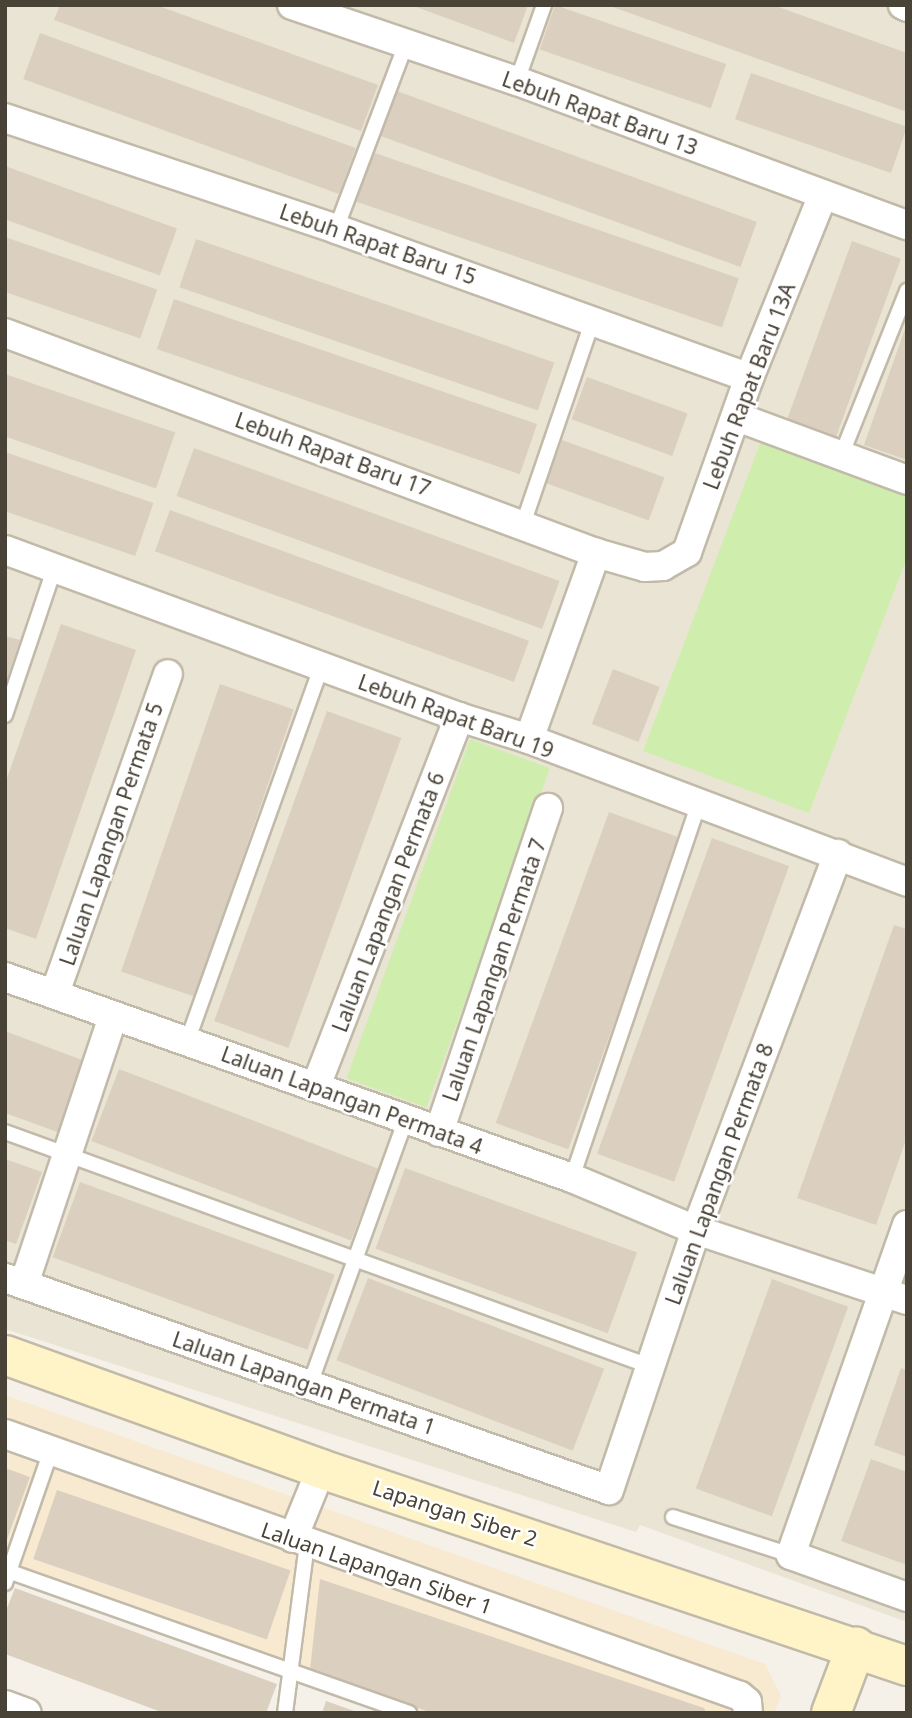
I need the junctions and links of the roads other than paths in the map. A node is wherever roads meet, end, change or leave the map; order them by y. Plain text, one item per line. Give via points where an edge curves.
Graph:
1 (292, 5) edge
2 (544, 5) edge
3 (405, 46) junction
4 (517, 81) junction
5 (5, 118) edge
6 (823, 195) junction
7 (907, 225) edge
8 (336, 229) junction
9 (907, 291) edge
10 (593, 319) junction
11 (5, 332) edge
12 (749, 378) junction
13 (737, 417) junction
14 (842, 456) junction
15 (907, 480) edge
16 (523, 524) junction
17 (5, 550) edge
18 (596, 553) junction
19 (663, 566) joint
20 (54, 569) junction
21 (321, 667) junction
22 (167, 674) dead end
23 (5, 715) edge
24 (459, 717) junction
25 (529, 738) junction
26 (698, 806) junction
27 (548, 808) dead end
28 (838, 853) junction
29 (907, 882) edge
30 (5, 977) edge
31 (55, 993) junction
32 (113, 1016) junction
33 (187, 1042) junction
34 (316, 1086) junction
35 (406, 1119) junction
36 (5, 1132) edge
37 (439, 1132) junction
38 (71, 1153) junction
39 (572, 1178) junction
40 (907, 1225) edge
41 (696, 1230) junction
42 (356, 1257) junction
43 (15, 1281) edge
44 (895, 1296) edge
45 (5, 1355) edge
46 (652, 1367) junction
47 (310, 1384) junction
48 (5, 1434) edge
49 (51, 1451) junction
50 (321, 1469) junction
51 (603, 1489) joint
52 (673, 1517) dead end
53 (300, 1541) junction
54 (791, 1555) junction
55 (7, 1574) edge
56 (907, 1597) edge
57 (856, 1647) junction
58 (907, 1666) edge
59 (291, 1669) junction
60 (5, 1705) edge
61 (748, 1707) edge
62 (27, 1713) edge
63 (285, 1713) edge
64 (409, 1713) edge
65 (831, 1713) edge

1 - 3 street, Lebuh Rapat Baru 13
2 - 4 lane
3 - 4 street, Lebuh Rapat Baru 13
3 - 8 lane
4 - 6 street, Lebuh Rapat Baru 13
5 - 8 street, Lebuh Rapat Baru 15
6 - 7 street, Lebuh Rapat Baru 13
6 - 12 street, Lebuh Rapat Baru 13A
8 - 10 street, Lebuh Rapat Baru 15
9 - 14 lane
10 - 12 street, Lebuh Rapat Baru 15
10 - 16 lane
11 - 16 street, Lebuh Rapat Baru 17
12 - 13 street, Lebuh Rapat Baru 13A
13 - 14 street
13 - 19 street, Lebuh Rapat Baru 13A via 687,552
14 - 15 street
16 - 18 street, Lebuh Rapat Baru 17
17 - 20 street, Lebuh Rapat Baru 19
18 - 19 street, Lebuh Rapat Baru 17 via 645,567
18 - 25 street
20 - 21 street, Lebuh Rapat Baru 19
20 - 23 lane
21 - 24 street, Lebuh Rapat Baru 19
21 - 33 lane
22 - 31 street, Laluan Lapangan Permata 5
24 - 25 street, Lebuh Rapat Baru 19
24 - 34 street, Laluan Lapangan Permata 6
25 - 26 street, Lebuh Rapat Baru 19
26 - 28 street, Lebuh Rapat Baru 19
26 - 39 lane
27 - 37 street, Laluan Lapangan Permata 7
28 - 29 street, Lebuh Rapat Baru 19
28 - 41 street, Laluan Lapangan Permata 8
30 - 31 street, Laluan Lapangan Permata 4
31 - 32 street, Laluan Lapangan Permata 4
32 - 33 street, Laluan Lapangan Permata 4
32 - 38 street
33 - 34 street, Laluan Lapangan Permata 4
34 - 35 street, Laluan Lapangan Permata 4
35 - 37 street, Laluan Lapangan Permata 4
35 - 42 lane
36 - 38 lane
37 - 39 street, Laluan Lapangan Permata 4
38 - 42 lane
38 - 43 street
39 - 41 street, Laluan Lapangan Permata 4
40 - 44 street
41 - 44 street, Laluan Lapangan Permata 4
41 - 46 street, Laluan Lapangan Permata 8
42 - 46 lane
42 - 47 lane
43 - 47 street, Laluan Lapangan Permata 1
44 - 54 street
45 - 50 street, Lapangan Siber 2
46 - 51 street, Laluan Lapangan Permata 8 via 613,1486
47 - 51 street, Laluan Lapangan Permata 1
48 - 49 street, Laluan Lapangan Siber 1
49 - 53 street, Laluan Lapangan Siber 1
49 - 55 lane
50 - 53 street
50 - 57 street, Lapangan Siber 2
52 - 54 lane
53 - 59 lane
53 - 61 street, Laluan Lapangan Siber 1
54 - 56 street
55 - 59 lane
57 - 58 street, Lapangan Siber 2
57 - 65 street
59 - 63 lane
59 - 64 lane
60 - 62 street

